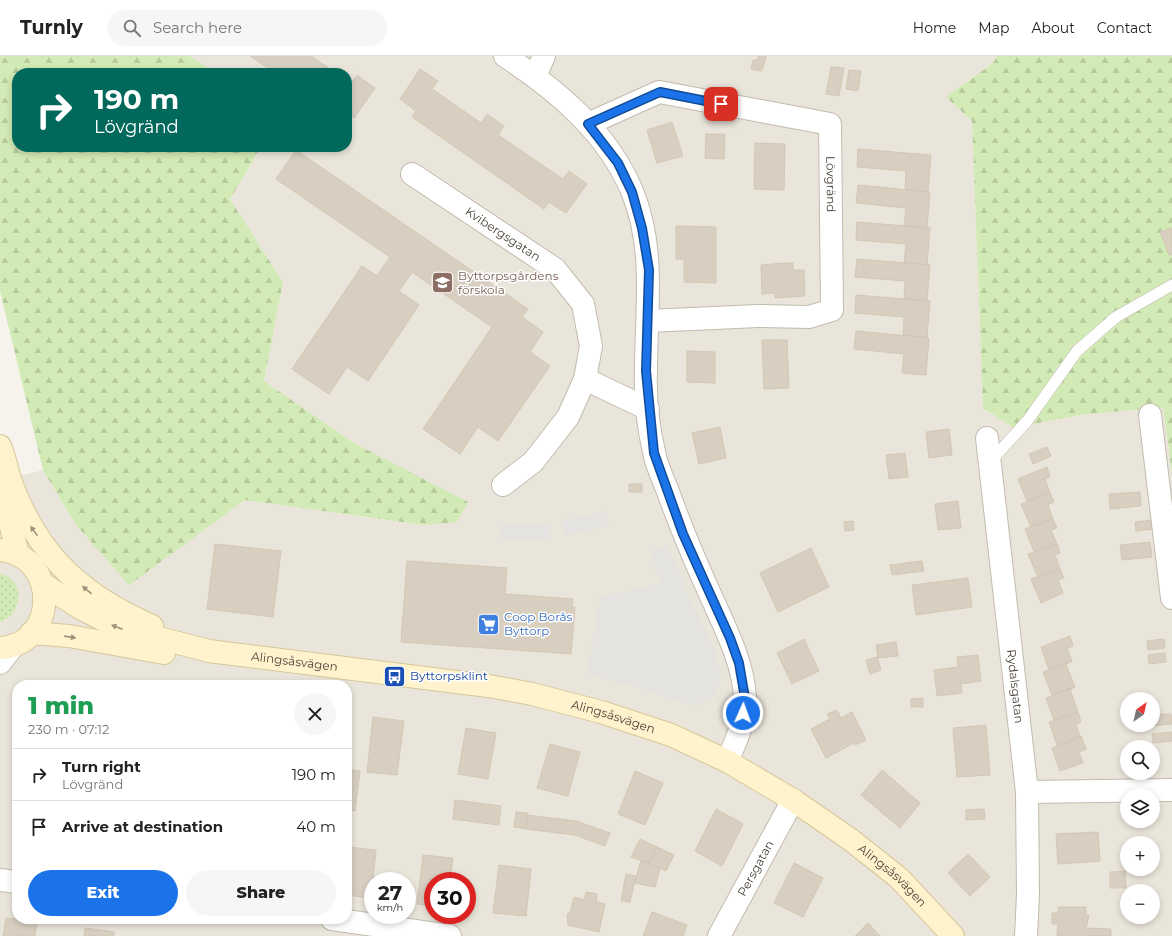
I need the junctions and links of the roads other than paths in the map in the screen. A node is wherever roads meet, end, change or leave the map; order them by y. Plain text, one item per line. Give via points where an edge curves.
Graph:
1 (505, 56) edge
2 (544, 56) edge
3 (535, 76) junction
4 (588, 124) junction
5 (412, 174) dead end
6 (1172, 285) edge
7 (648, 321) junction
8 (585, 379) junction
9 (648, 409) junction
10 (1150, 415) dead end
11 (986, 438) dead end
12 (0, 446) edge
13 (990, 462) junction
14 (0, 482) edge
15 (503, 485) dead end
16 (9, 552) edge
17 (43, 584) junction
18 (1172, 598) edge
19 (15, 642) edge
20 (209, 651) junction
21 (0, 663) edge
22 (727, 761) junction
23 (1172, 790) edge
24 (1027, 792) junction
25 (793, 800) junction
26 (0, 880) edge
27 (12, 881) edge
28 (352, 922) edge
29 (450, 936) edge
30 (719, 936) edge
31 (953, 936) edge
32 (1026, 936) edge

1 - 3 street
2 - 3 street
3 - 4 street
4 - 7 street via 618,163 632,192 642,228 649,270
4 - 7 street, Lövgränd via 660,92 830,124 832,310 809,317 758,316
5 - 8 street, Kvibergsgatan via 555,269 583,304 590,346
6 - 13 lane via 1116,317 1077,351 1028,420
7 - 9 street
8 - 9 street
8 - 15 street, Kvibergsgatan via 568,417 533,462
9 - 22 street via 654,453 680,527 739,663 745,698 736,740
10 - 18 street
11 - 13 street, Rydalsgatan
20 -> 12 main road, Alingsåsvägen via 192,641 114,608 90,593 57,563 29,524 13,489
13 - 24 street, Rydalsgatan
14 - 16 main road
16 - 17 main road via 29,562 38,572
17 - 19 main road via 44,611 39,623
20 -> 17 main road, Alingsåsvägen via 117,627 80,608
19 -> 20 main road, Alingsåsvägen via 69,636 178,655
19 - 21 street
20 - 22 main road, Alingsåsvägen via 489,686 532,694 671,734
22 - 25 main road, Alingsåsvägen
23 - 24 street
24 - 32 street, Rydalsgatan
25 - 30 street, Persgatan
25 - 31 main road, Alingsåsvägen via 899,878
26 - 27 street
28 - 29 street

